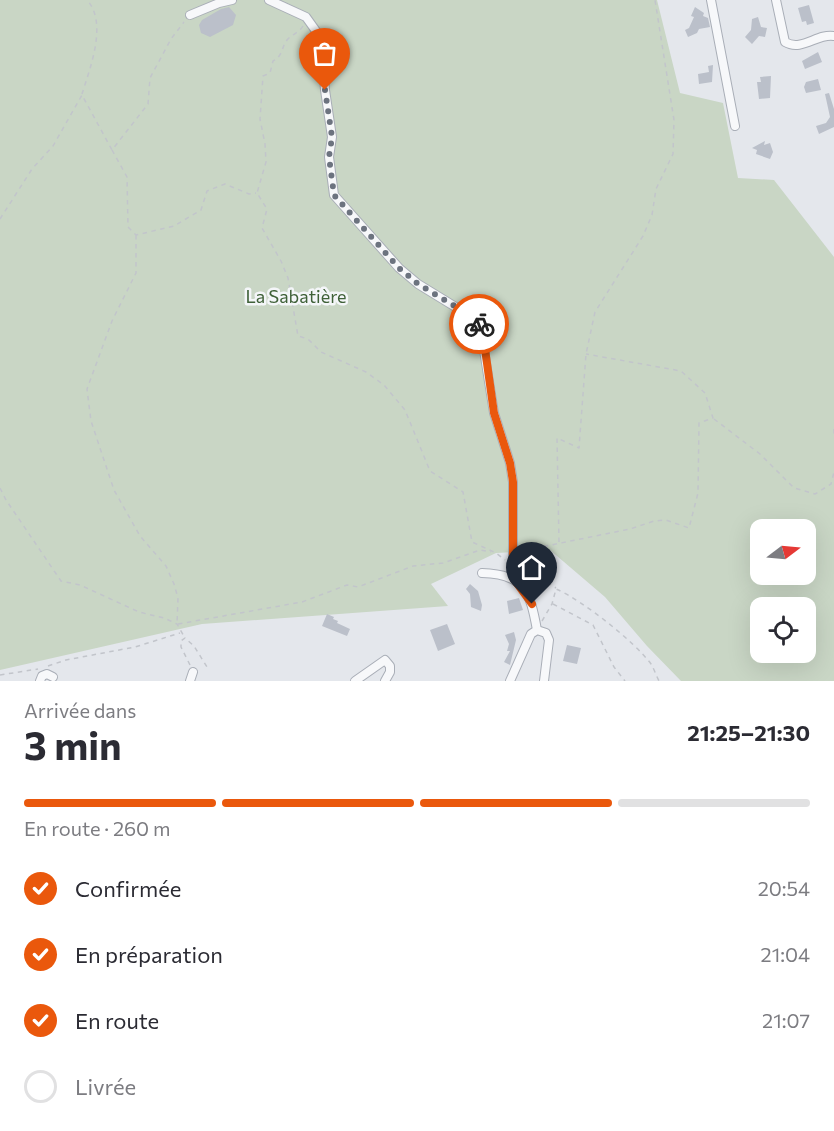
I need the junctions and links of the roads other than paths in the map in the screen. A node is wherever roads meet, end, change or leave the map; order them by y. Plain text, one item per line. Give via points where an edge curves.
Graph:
1 (232, 0) edge
2 (269, 0) edge
3 (711, 0) edge
4 (776, 0) edge
5 (190, 15) road end
6 (834, 36) edge
7 (735, 126) dead end
8 (513, 571) junction
9 (482, 573) dead end
10 (539, 630) junction
11 (193, 672) road end
12 (53, 677) dead end
13 (40, 681) edge
14 (190, 681) edge
15 (355, 681) edge
16 (385, 681) edge
17 (510, 681) edge
18 (544, 681) edge

1 - 5 street
2 - 8 street via 306,17 316,31 332,137 329,157 334,195 399,268 480,325 494,413 513,482
3 - 7 street
4 - 6 street via 785,42 796,46 825,35
8 - 9 street
8 - 10 street via 532,604
10 - 17 street via 531,634
10 - 18 street via 549,640
11 - 14 street
12 - 13 street via 48,674
15 - 16 street via 385,660 390,672

